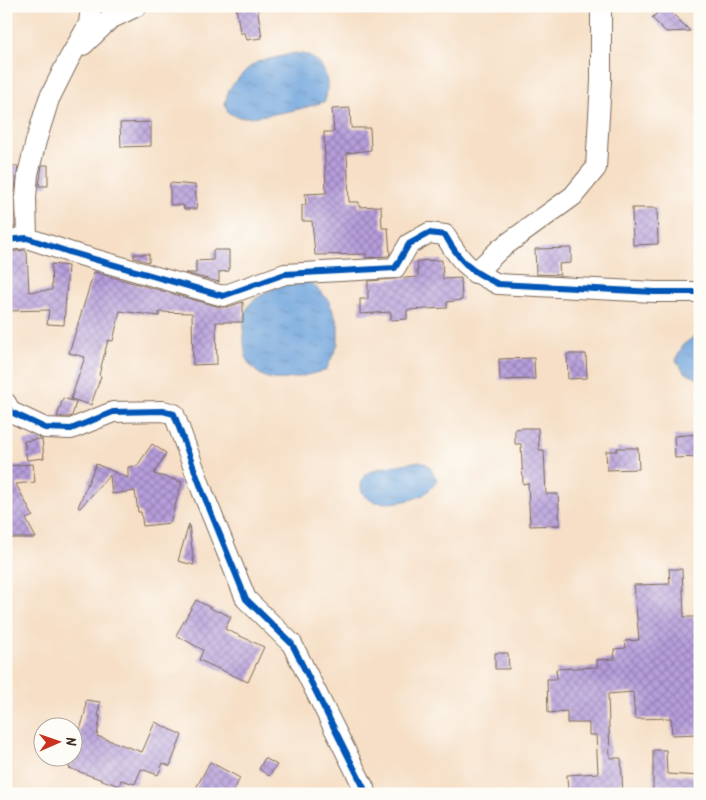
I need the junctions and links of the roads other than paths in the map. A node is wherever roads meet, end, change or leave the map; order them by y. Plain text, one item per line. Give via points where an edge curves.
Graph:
1 (91, 6) edge
2 (137, 6) edge
3 (601, 6) edge
4 (68, 61) junction
5 (27, 238) junction
6 (6, 240) edge
7 (475, 273) junction
8 (700, 292) edge
9 (6, 403) edge
10 (368, 794) edge

1 - 4 street via 89,24
2 - 4 street via 110,19
3 - 7 street via 596,168 573,196 500,249
4 - 5 street via 50,99 34,150 28,182
5 - 6 street
5 - 7 street via 223,296 285,274 394,268 409,244 428,233 445,234 458,257
7 - 8 street via 498,284
9 - 10 street via 11,412 45,428 71,429 113,412 164,411 174,414 246,599 292,644

